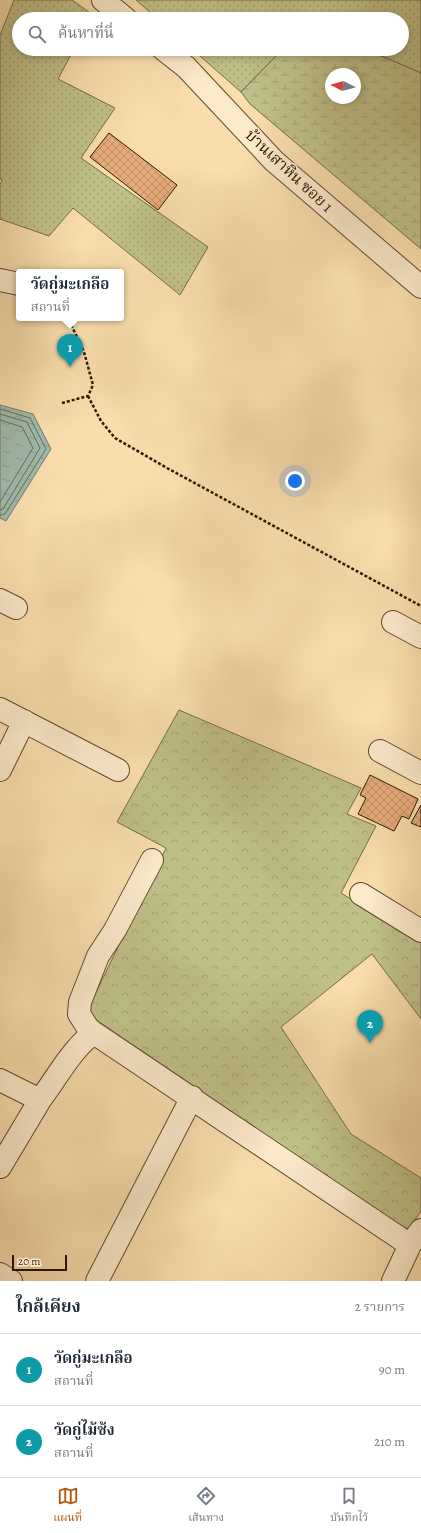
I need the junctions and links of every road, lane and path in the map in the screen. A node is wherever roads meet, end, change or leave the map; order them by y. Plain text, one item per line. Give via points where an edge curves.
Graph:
1 (103, 0) edge
2 (118, 12) edge
3 (172, 56) edge
4 (0, 280) edge
5 (16, 283) edge
6 (421, 287) edge
7 (69, 321) edge
8 (88, 396) junction
9 (62, 403) dead end
10 (421, 606) edge
11 (393, 622) dead end
12 (421, 637) edge
13 (0, 709) edge
14 (24, 721) junction
15 (380, 751) dead end
16 (0, 770) edge
17 (118, 770) dead end
18 (421, 773) edge
19 (152, 860) dead end
20 (361, 894) dead end
21 (421, 931) edge
22 (94, 1033) junction
23 (0, 1080) edge
24 (192, 1097) junction
25 (40, 1100) junction
26 (0, 1167) edge
27 (416, 1238) edge
28 (0, 1274) edge
29 (11, 1281) edge
30 (97, 1281) edge
31 (393, 1281) edge

1 - 2 street
3 - 6 street, บ้านเสาหิน ซอย 1 via 186,67 274,161
4 - 5 street
7 - 8 path via 84,352 93,385
8 - 9 path
8 - 10 path via 101,421 115,438
11 - 12 street
13 - 14 street
14 - 16 street
14 - 17 street
15 - 18 street
19 - 22 street via 115,930 98,956 80,1002 79,1014
20 - 21 street
22 - 24 street
22 - 25 street via 85,1039
23 - 25 street
24 - 27 street
24 - 30 street
25 - 26 street
27 - 31 street
28 - 29 street

